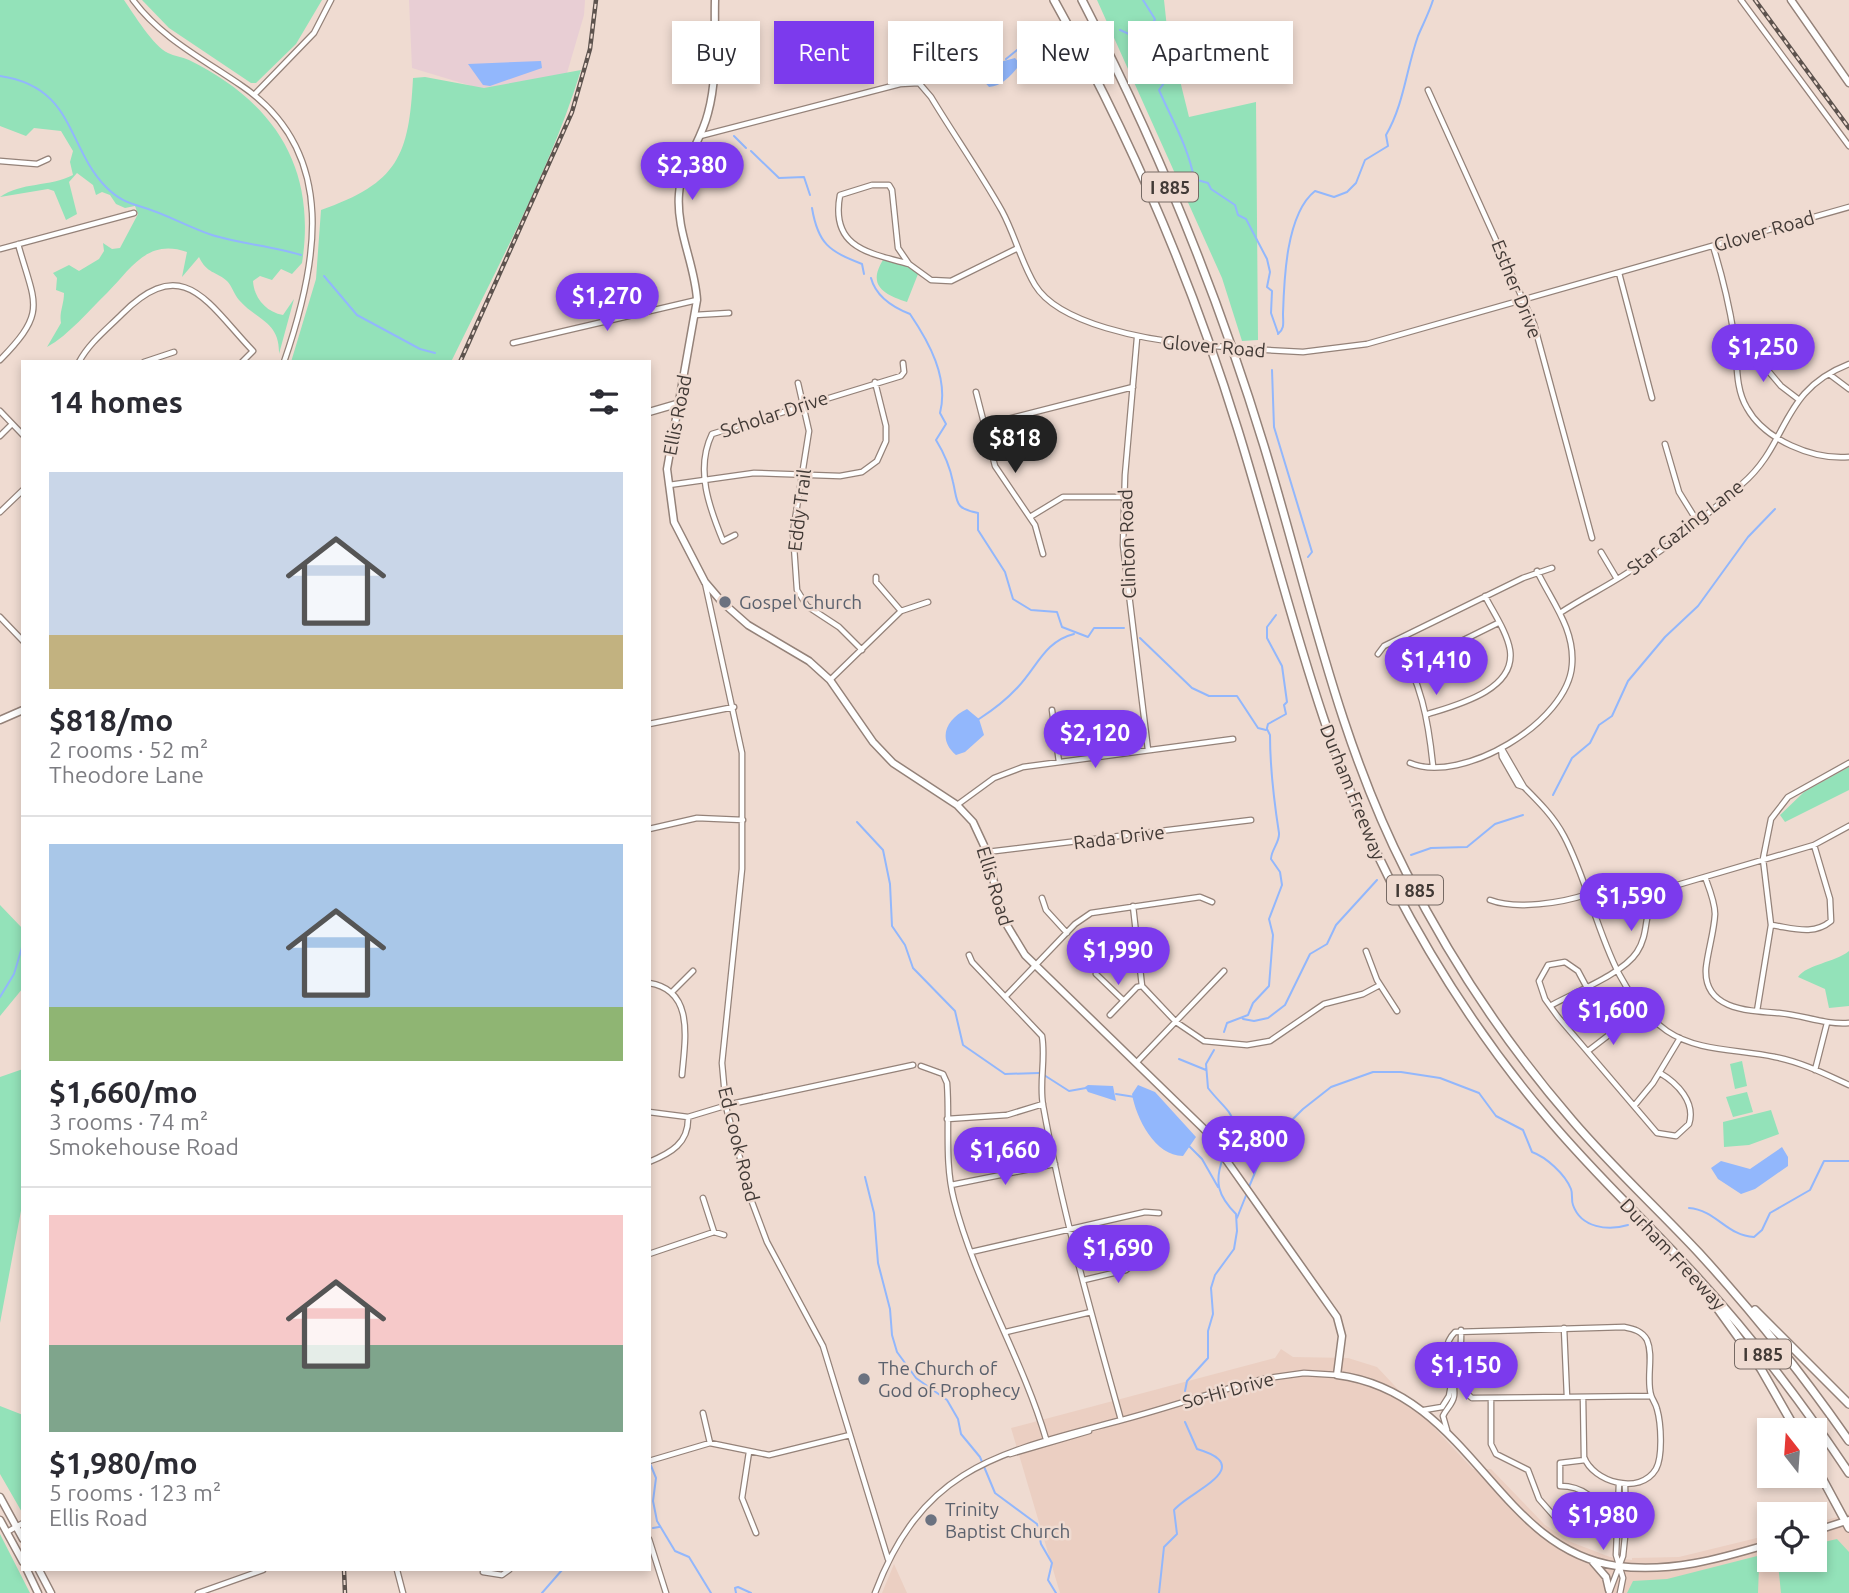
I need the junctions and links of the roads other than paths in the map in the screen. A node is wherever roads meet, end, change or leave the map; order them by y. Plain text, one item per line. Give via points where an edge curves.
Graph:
1 (133, 0) edge
2 (331, 0) edge
3 (715, 0) edge
4 (1056, 0) edge
5 (1082, 0) edge
6 (1741, 0) edge
7 (1791, 0) edge
8 (1849, 83) edge
9 (1428, 90) dead end
10 (254, 94) junction
11 (700, 136) junction
12 (1849, 146) edge
13 (48, 159) dead end
14 (0, 161) edge
15 (1849, 207) edge
16 (134, 213) dead end
17 (18, 244) junction
18 (1713, 246) junction
19 (898, 248) junction
20 (1018, 248) junction
21 (0, 249) edge
22 (892, 259) junction
23 (909, 264) junction
24 (1619, 273) junction
25 (1524, 299) junction
26 (697, 300) junction
27 (729, 313) dead end
28 (695, 315) junction
29 (1137, 338) junction
30 (513, 343) dead end
31 (1737, 351) junction
32 (174, 352) dead end
33 (0, 360) edge
34 (80, 360) edge
35 (150, 360) edge
36 (244, 360) edge
37 (285, 360) edge
38 (903, 363) dead end
39 (1849, 364) edge
40 (1829, 373) junction
41 (875, 382) junction
42 (799, 383) dead end
43 (1133, 387) junction
44 (1849, 389) edge
45 (976, 392) dead end
46 (1652, 398) dead end
47 (1798, 399) junction
48 (680, 403) junction
49 (805, 403) junction
50 (0, 411) edge
51 (651, 411) edge
52 (12, 424) junction
53 (984, 425) junction
54 (21, 433) edge
55 (0, 436) edge
56 (1777, 436) junction
57 (1665, 444) dead end
58 (1849, 457) edge
59 (803, 475) junction
60 (705, 482) junction
61 (668, 485) junction
62 (21, 492) edge
63 (1124, 497) junction
64 (0, 512) edge
65 (1030, 517) junction
66 (1697, 521) junction
67 (735, 535) dead end
68 (1592, 538) dead end
69 (1601, 552) dead end
70 (1043, 554) dead end
71 (1552, 568) dead end
72 (1537, 571) junction
73 (876, 577) dead end
74 (1617, 579) junction
75 (705, 582) junction
76 (1485, 596) junction
77 (928, 603) dead end
78 (901, 611) junction
79 (1560, 612) junction
80 (0, 617) edge
81 (1498, 623) junction
82 (21, 638) edge
83 (1397, 640) junction
84 (862, 650) junction
85 (1378, 654) dead end
86 (1411, 666) junction
87 (830, 680) junction
88 (734, 707) junction
89 (1052, 710) dead end
90 (21, 711) edge
91 (1428, 714) junction
92 (0, 720) edge
93 (651, 724) edge
94 (1233, 739) dead end
95 (1501, 748) junction
96 (1147, 750) junction
97 (1059, 762) junction
98 (1410, 763) dead end
99 (1849, 763) edge
100 (1433, 766) junction
101 (957, 804) junction
102 (743, 820) junction
103 (1251, 820) dead end
104 (1849, 826) edge
105 (651, 829) edge
106 (1814, 845) junction
107 (986, 852) junction
108 (1763, 859) junction
109 (1705, 877) junction
110 (1587, 894) junction
111 (1042, 898) dead end
112 (1490, 900) dead end
113 (1212, 902) dead end
114 (1133, 906) junction
115 (1771, 925) junction
116 (1067, 933) junction
117 (1366, 951) dead end
118 (970, 955) dead end
119 (1034, 964) junction
120 (1616, 970) junction
121 (693, 971) dead end
122 (1224, 971) dead end
123 (1096, 974) dead end
124 (651, 984) edge
125 (1380, 985) junction
126 (1142, 986) junction
127 (1586, 986) junction
128 (672, 992) junction
129 (1006, 996) junction
130 (1123, 1000) junction
131 (1550, 1006) junction
132 (1397, 1011) dead end
133 (1757, 1011) junction
134 (1110, 1015) dead end
135 (1175, 1022) junction
136 (1827, 1023) junction
137 (1849, 1023) edge
138 (1633, 1027) dead end
139 (1680, 1038) junction
140 (1588, 1051) junction
141 (1136, 1063) junction
142 (913, 1065) dead end
143 (921, 1066) dead end
144 (1815, 1070) junction
145 (1660, 1073) junction
146 (682, 1075) dead end
147 (1849, 1085) edge
148 (1043, 1104) junction
149 (1634, 1106) junction
150 (726, 1107) junction
151 (651, 1112) edge
152 (688, 1116) junction
153 (947, 1119) junction
154 (651, 1161) edge
155 (1055, 1164) junction
156 (951, 1185) junction
157 (703, 1198) dead end
158 (1159, 1213) dead end
159 (1071, 1229) junction
160 (714, 1232) junction
161 (724, 1235) dead end
162 (1666, 1244) junction
163 (971, 1252) junction
164 (651, 1253) edge
165 (1136, 1262) dead end
166 (1713, 1269) junction
167 (1084, 1280) junction
168 (1091, 1312) junction
169 (1564, 1328) junction
170 (1461, 1330) junction
171 (1006, 1332) junction
172 (1337, 1375) junction
173 (1451, 1381) junction
174 (1651, 1396) junction
175 (1567, 1397) junction
176 (1583, 1397) junction
177 (1491, 1398) junction
178 (1849, 1404) edge
179 (1424, 1410) junction
180 (703, 1413) dead end
181 (1789, 1418) edge
182 (1121, 1420) junction
183 (1447, 1430) junction
184 (850, 1434) junction
185 (1046, 1439) junction
186 (1849, 1441) edge
187 (710, 1443) junction
188 (749, 1452) junction
189 (651, 1460) edge
190 (989, 1460) junction
191 (1585, 1460) junction
192 (1849, 1473) edge
193 (1622, 1484) junction
194 (1827, 1486) edge
195 (0, 1497) edge
196 (1619, 1512) junction
197 (1601, 1513) junction
198 (0, 1520) edge
199 (1848, 1523) edge
200 (20, 1525) edge
201 (1827, 1528) edge
202 (7, 1532) junction
203 (756, 1533) dead end
204 (651, 1545) edge
205 (1757, 1547) edge
206 (21, 1558) edge
207 (888, 1559) junction
208 (1592, 1560) junction
209 (1619, 1566) junction
210 (27, 1571) edge
211 (40, 1571) edge
212 (260, 1571) edge
213 (397, 1571) edge
214 (508, 1571) edge
215 (483, 1572) dead end
216 (1609, 1592) edge
217 (38, 1593) edge
218 (51, 1593) edge
219 (198, 1593) edge
220 (403, 1593) edge
221 (666, 1593) edge
222 (875, 1593) edge
223 (1620, 1593) edge

1 - 10 street via 169,37
2 - 10 street via 308,40
3 - 11 main road, Ellis Road via 713,90
4 - 162 highway, Durham Freeway / I 885 via 1148,189 1203,325 1328,734 1388,877 1438,967 1511,1073 1577,1152
5 - 166 highway, Durham Freeway / I 885 via 1155,151 1211,290 1263,442 1341,717 1404,869 1453,957 1525,1062 1590,1140
6 - 12 street
7 - 8 main road
9 - 25 street, Esther Drive
10 - 37 street via 282,123 296,146 312,203 307,284
11 - 20 street, Glover Road via 916,82 931,97 998,205
11 - 26 main road, Ellis Road via 684,168 678,205
13 - 14 street via 37,164
15 - 18 street, Glover Road
16 - 17 street
17 - 21 street
17 - 33 street via 34,301 33,318
18 - 24 street, Glover Road
18 - 31 street
19 - 22 street
19 - 22 street via 889,185 840,195 837,211 846,238 866,253
19 - 23 street
20 - 23 street via 944,282 931,280
20 - 29 street, Glover Road via 1035,285 1047,298 1101,326
22 - 23 street
24 - 25 street, Glover Road
24 - 46 street
25 - 29 street, Glover Road, bridge via 1355,346 1303,352
25 - 68 street, Esther Drive
26 - 28 main road, Ellis Road
26 - 30 street
27 - 28 street
28 - 48 main road, Ellis Road
29 - 43 street, Clinton Road
31 - 47 street via 1754,354
31 - 56 street via 1746,408
32 - 35 street
34 - 36 street via 144,293 173,285 199,294 253,351
38 - 41 street, Scholar Drive via 901,376
39 - 40 street, Star Gazing Lane
40 - 44 street
40 - 47 street, Star Gazing Lane
41 - 49 street, Scholar Drive
41 - 59 street via 886,437 877,461 853,475
42 - 49 street, Eddy Trail
43 - 53 street
43 - 63 street, Clinton Road
45 - 53 street
47 - 56 street, Star Gazing Lane
48 - 51 main road
48 - 61 main road, Ellis Road via 669,453
49 - 59 street, Eddy Trail via 809,431
49 - 60 street, Scholar Drive via 713,432
50 - 52 street
52 - 54 street
52 - 55 street
53 - 65 street via 996,466
56 - 58 street via 1818,455
56 - 66 street, Star Gazing Lane via 1745,482
57 - 66 street via 1679,492
59 - 60 street via 754,473
59 - 84 street, Eddy Trail via 793,531 797,590 807,606 839,627
60 - 61 street
60 - 67 street, Scholar Drive via 706,498 723,541
61 - 75 main road, Ellis Road via 674,522
62 - 64 street
63 - 65 street via 1068,496
63 - 96 street, Clinton Road via 1125,575
65 - 70 street
66 - 74 street, Star Gazing Lane
69 - 74 street
71 - 72 street
72 - 76 street
72 - 79 street
73 - 78 street
74 - 79 street, Star Gazing Lane
75 - 87 main road, Ellis Road via 748,625 810,662
75 - 88 street, Ed Cook Road
76 - 81 street
76 - 83 street
77 - 78 street
78 - 84 street
79 - 95 street via 1573,654 1565,691 1548,714
80 - 82 street
81 - 86 street
81 - 91 street via 1510,649 1504,675 1482,693
83 - 85 street
83 - 86 street
84 - 87 street
86 - 91 street
87 - 101 main road, Ellis Road via 873,742 894,763
88 - 93 street
88 - 102 street, Ed Cook Road via 742,753
89 - 97 street
90 - 92 main road
91 - 100 street
94 - 96 street
95 - 100 street
95 - 110 street via 1524,787 1559,825
96 - 97 street
97 - 101 street via 1001,774
98 - 100 street
99 - 108 street via 1782,802 1769,825
101 - 107 main road, Ellis Road via 973,822
102 - 105 street via 697,818
102 - 150 street, Ed Cook Road via 723,1031
103 - 107 street, Rada Drive
104 - 106 street
106 - 108 street
106 - 115 street via 1830,899 1831,921 1810,931
107 - 119 main road, Ellis Road via 1002,917 1012,938
108 - 109 street
108 - 115 street
109 - 120 street via 1657,894 1647,911 1637,953
109 - 133 street via 1715,911 1708,982 1721,1001
110 - 112 street via 1570,900 1502,905
110 - 120 street
111 - 116 street via 1046,910
113 - 114 street via 1200,897
114 - 116 street via 1091,914
114 - 126 street
115 - 133 street
116 - 119 street
117 - 125 street
118 - 129 street
119 - 129 street
119 - 141 main road, Ellis Road
120 - 127 street
120 - 139 street via 1660,1024
121 - 128 street
122 - 135 street
123 - 130 street
124 - 128 street
125 - 132 street
125 - 135 street via 1324,1004 1278,1037 1260,1044 1203,1041
126 - 130 street
126 - 135 street
127 - 131 street
127 - 131 street via 1572,964 1559,961 1548,965 1539,981
128 - 146 street via 684,1011
129 - 148 street via 1042,1036
130 - 134 street
131 - 140 street
133 - 136 street
135 - 141 street
136 - 137 street
136 - 144 street
138 - 140 street via 1614,1031
139 - 144 street via 1710,1048 1776,1057
139 - 145 street
140 - 149 street
141 - 172 main road, Ellis Road via 1205,1130 1337,1317 1342,1336
142 - 150 street
143 - 153 street via 943,1074
144 - 147 street
145 - 149 street
145 - 149 street via 1673,1081 1690,1108 1684,1131 1676,1136 1657,1133
148 - 153 street via 1007,1115
148 - 155 street
150 - 152 street
150 - 184 street, Ed Cook Road via 757,1216 820,1339
151 - 152 street
152 - 154 street via 678,1147
153 - 156 street
155 - 156 street
155 - 159 street
156 - 163 street
157 - 160 street
158 - 159 street via 1144,1212
159 - 163 street
159 - 167 street
160 - 161 street
160 - 164 street
162 - 181 highway via 1748,1349
162 - 192 highway, Durham Freeway / I 885 via 1765,1357
163 - 171 street
165 - 167 street via 1126,1270
166 - 178 highway
166 - 186 highway, Durham Freeway / I 885 via 1779,1346
167 - 168 street
168 - 171 street
168 - 182 street
169 - 170 street
169 - 174 street via 1639,1331 1648,1342
169 - 175 street
170 - 173 street via 1450,1337 1445,1349
170 - 177 street via 1464,1391 1472,1398
171 - 185 street
172 - 179 main road via 1374,1383
172 - 182 street, So-Hi Drive via 1268,1378
173 - 179 street via 1445,1404
173 - 183 street via 1454,1395 1443,1416
174 - 176 street
174 - 193 street via 1658,1411 1657,1467 1643,1479
175 - 176 street
175 - 177 street
176 - 191 street
177 - 197 street via 1492,1447 1503,1460 1530,1472 1548,1512 1580,1528 1596,1526
179 - 183 main road
180 - 187 street
182 - 185 street, So-Hi Drive
182 - 190 street, So-Hi Drive
183 - 208 main road via 1542,1533
184 - 188 street via 777,1454
184 - 207 street, Ed Cook Road
185 - 190 street, So-Hi Drive
187 - 188 street
187 - 189 street
188 - 203 street via 742,1498
190 - 207 street, So-Hi Drive via 923,1506
191 - 193 street via 1608,1480
191 - 197 street via 1560,1463 1560,1486 1575,1487 1592,1497
193 - 196 street
193 - 209 street via 1626,1527
194 - 199 highway
195 - 200 main road
196 - 197 street
196 - 209 street
198 - 202 main road
199 - 201 main road
200 - 202 street
202 - 206 main road
204 - 221 street
205 - 209 main road via 1690,1565
207 - 222 street, So-Hi Drive
208 - 209 main road
208 - 216 main road via 1605,1575
209 - 216 street
209 - 223 street via 1623,1578
210 - 217 main road
211 - 218 main road
212 - 219 street
213 - 220 street
214 - 215 street via 502,1575

